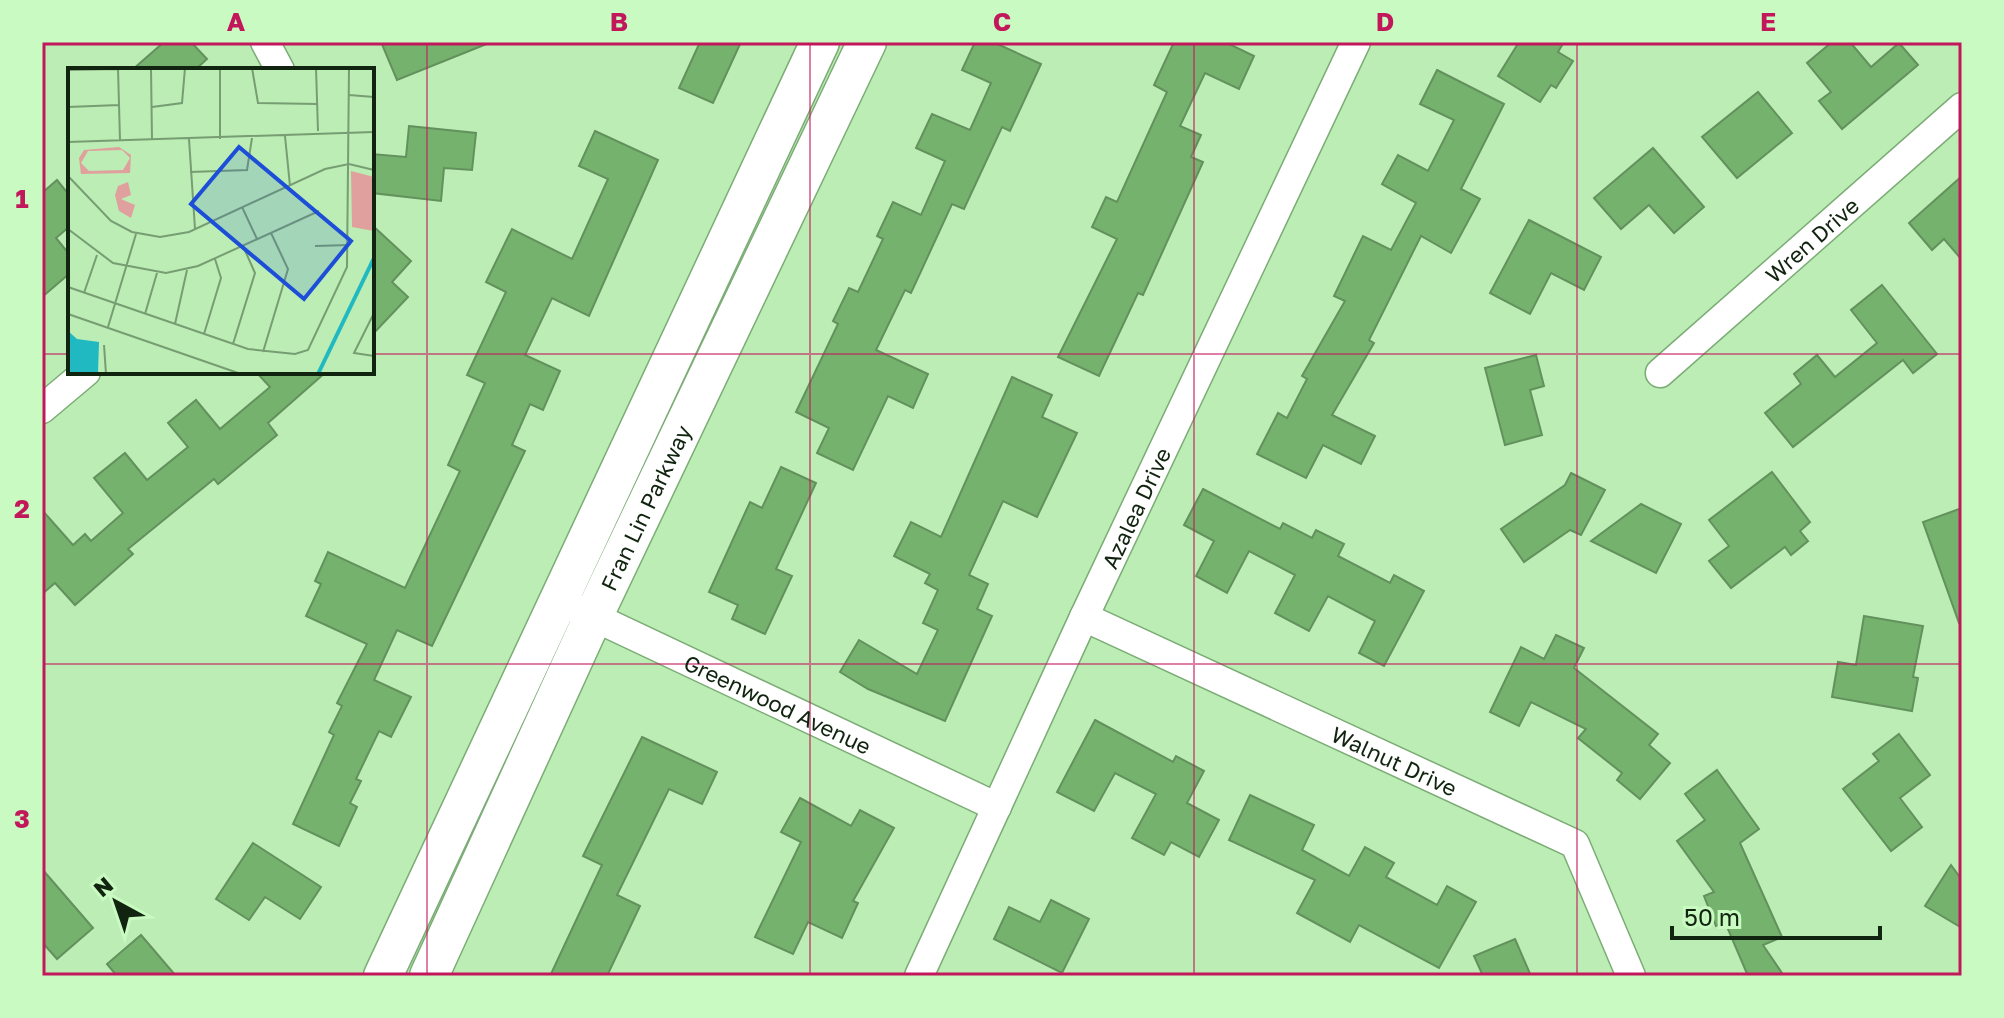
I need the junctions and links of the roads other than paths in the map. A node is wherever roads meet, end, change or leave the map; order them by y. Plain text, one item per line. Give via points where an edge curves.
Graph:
1 (265, 42) edge
2 (820, 42) edge
3 (867, 42) edge
4 (1356, 42) edge
5 (279, 68) edge
6 (1962, 107) edge
7 (1660, 373) dead end
8 (84, 374) edge
9 (42, 409) edge
10 (559, 600) junction
11 (593, 617) junction
12 (1084, 617) junction
13 (997, 807) junction
14 (383, 976) edge
15 (429, 976) edge
16 (919, 976) edge
17 (1631, 976) edge

1 - 5 street
2 - 10 street, Fran Lin Parkway
3 - 11 street, Fran Lin Parkway
4 - 12 street, Azalea Drive
6 - 7 street, Wren Drive
8 - 9 street
10 - 11 street, Greenwood Avenue
10 - 14 street, Fran Lin Parkway
11 - 13 street, Greenwood Avenue
11 - 15 street, Fran Lin Parkway
12 - 13 street, Azalea Drive
12 - 17 street, Walnut Drive via 1575,844
13 - 16 street, Azalea Drive

